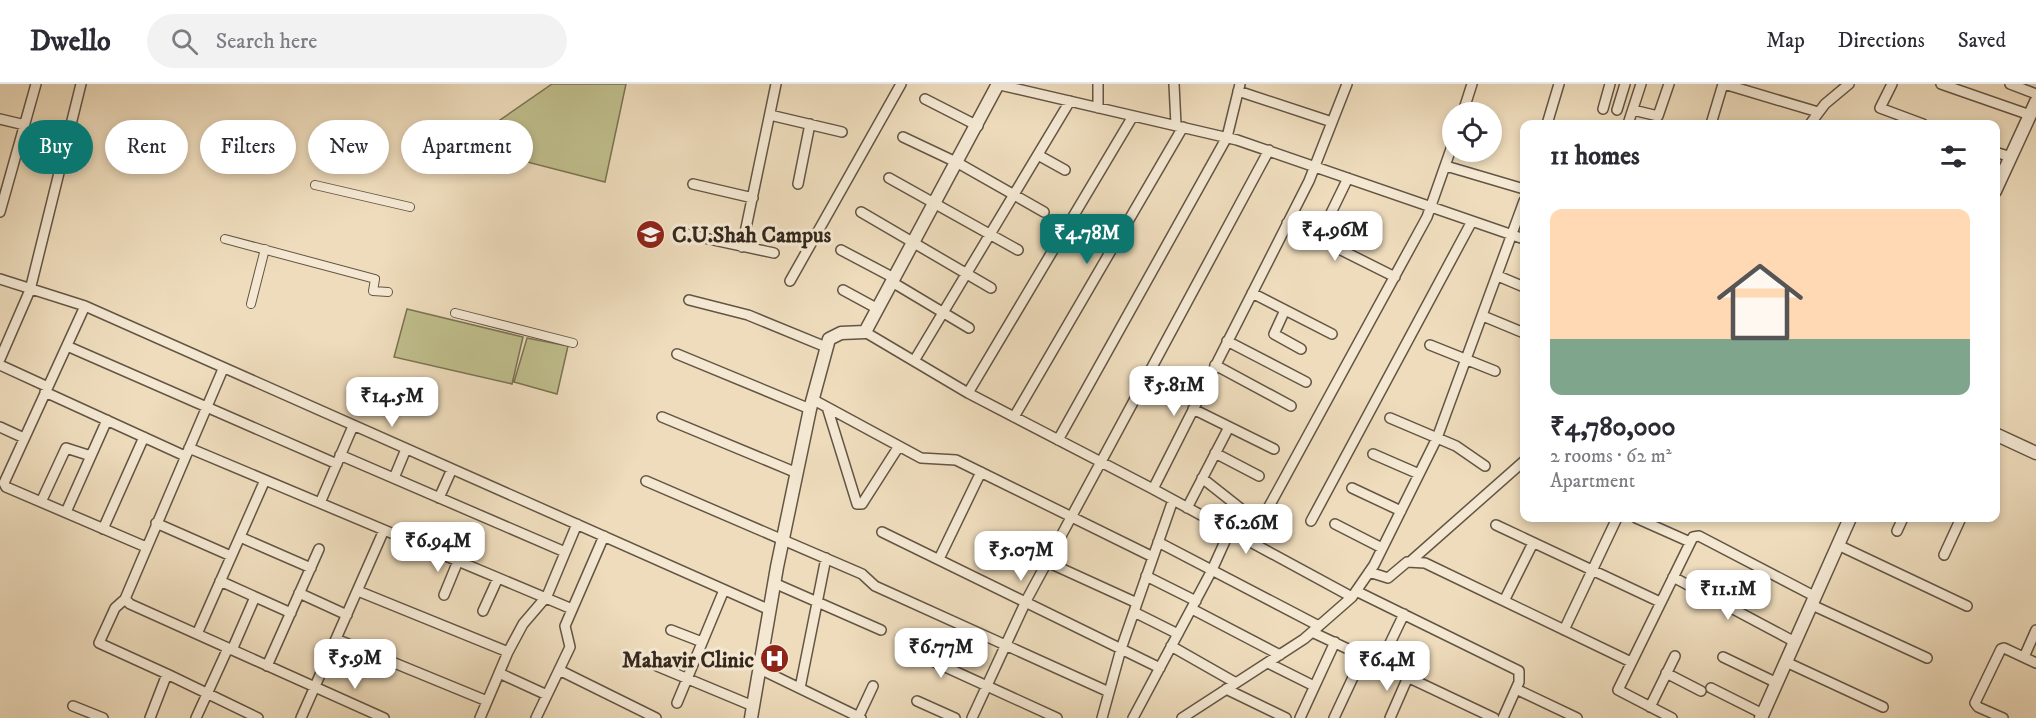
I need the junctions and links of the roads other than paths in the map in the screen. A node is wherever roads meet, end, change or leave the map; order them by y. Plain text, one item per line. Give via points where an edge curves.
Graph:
1 (36, 84) edge
2 (81, 84) edge
3 (776, 84) edge
4 (901, 84) edge
5 (999, 84) edge
6 (1098, 84) edge
7 (1174, 84) edge
8 (1347, 84) edge
9 (1472, 84) edge
10 (1559, 84) edge
11 (1610, 84) edge
12 (1625, 84) edge
13 (1641, 84) edge
14 (1669, 84) edge
15 (1724, 84) edge
16 (1849, 84) edge
17 (1892, 84) edge
18 (1941, 84) edge
19 (2010, 84) edge
20 (1239, 88) edge
21 (2036, 94) edge
22 (925, 99) dead end
23 (1070, 101) junction
24 (1466, 102) edge
25 (2036, 102) edge
26 (1098, 108) junction
27 (1603, 109) dead end
28 (1617, 110) dead end
29 (1633, 110) junction
30 (1818, 112) junction
31 (770, 115) junction
32 (2030, 115) junction
33 (1133, 116) junction
34 (0, 119) edge
35 (26, 120) edge
36 (72, 120) edge
37 (1548, 120) edge
38 (1629, 120) edge
39 (1712, 120) edge
40 (1813, 120) edge
41 (1912, 120) edge
42 (1332, 122) junction
43 (810, 124) junction
44 (18, 126) edge
45 (978, 126) junction
46 (1179, 126) junction
47 (842, 132) dead end
48 (903, 137) dead end
49 (1227, 137) junction
50 (18, 150) edge
51 (1269, 150) junction
52 (1038, 154) junction
53 (2000, 154) edge
54 (2011, 157) junction
55 (1447, 162) edge
56 (958, 163) junction
57 (1315, 166) junction
58 (1446, 166) junction
59 (1065, 170) dead end
60 (59, 174) edge
61 (889, 178) dead end
62 (1348, 178) junction
63 (2000, 180) edge
64 (693, 184) dead end
65 (798, 184) dead end
66 (315, 185) dead end
67 (1520, 188) edge
68 (1014, 194) junction
69 (753, 198) junction
70 (936, 202) junction
71 (410, 207) dead end
72 (1432, 209) junction
73 (0, 212) edge
74 (861, 212) dead end
75 (1044, 212) dead end
76 (1520, 214) edge
77 (1330, 215) dead end
78 (1287, 223) junction
79 (1471, 223) junction
80 (990, 233) junction
81 (681, 234) dead end
82 (1513, 236) junction
83 (1520, 238) edge
84 (225, 239) dead end
85 (915, 241) junction
86 (742, 247) junction
87 (265, 249) junction
88 (841, 250) dead end
89 (1018, 250) dead end
90 (774, 253) dead end
91 (966, 273) junction
92 (1498, 276) junction
93 (1395, 277) junction
94 (0, 279) edge
95 (893, 280) junction
96 (790, 281) dead end
97 (1520, 285) edge
98 (991, 288) dead end
99 (30, 290) junction
100 (843, 290) dead end
101 (388, 292) dead end
102 (1252, 293) junction
103 (689, 300) dead end
104 (251, 304) dead end
105 (85, 306) junction
106 (878, 309) junction
107 (1285, 310) junction
108 (943, 313) junction
109 (455, 314) dead end
110 (1483, 316) junction
111 (969, 328) dead end
112 (1520, 331) edge
113 (865, 332) junction
114 (1332, 334) dead end
115 (1227, 341) junction
116 (573, 344) dead end
117 (1430, 345) dead end
118 (67, 346) junction
119 (826, 347) junction
120 (1301, 349) dead end
121 (676, 354) dead end
122 (0, 359) edge
123 (1467, 359) junction
124 (914, 361) junction
125 (0, 365) edge
126 (1215, 365) junction
127 (223, 369) junction
128 (1495, 371) dead end
129 (1306, 382) dead end
130 (46, 390) junction
131 (968, 393) junction
132 (811, 404) junction
133 (1291, 406) dead end
134 (207, 407) junction
135 (827, 407) junction
136 (1193, 409) junction
137 (662, 417) dead end
138 (1014, 417) junction
139 (1390, 418) dead end
140 (107, 420) junction
141 (353, 426) junction
142 (0, 427) edge
143 (1229, 427) junction
144 (144, 437) junction
145 (24, 438) junction
146 (1437, 438) junction
147 (2000, 439) edge
148 (1058, 440) junction
149 (898, 446) junction
150 (406, 449) junction
151 (1274, 449) dead end
152 (187, 452) junction
153 (1215, 453) junction
154 (2036, 453) edge
155 (1373, 454) dead end
156 (91, 456) junction
157 (339, 460) junction
158 (1100, 462) junction
159 (1520, 465) edge
160 (1485, 466) dead end
161 (452, 469) junction
162 (981, 472) junction
163 (797, 473) junction
164 (1419, 474) junction
165 (1259, 476) dead end
166 (394, 478) junction
167 (1202, 478) junction
168 (2, 480) edge
169 (265, 480) junction
170 (646, 481) dead end
171 (1153, 489) junction
172 (1352, 489) dead end
173 (439, 498) junction
174 (1173, 500) junction
175 (41, 502) junction
176 (320, 503) junction
177 (1187, 508) junction
178 (1401, 511) junction
179 (66, 512) junction
180 (1071, 517) junction
181 (1311, 521) dead end
182 (1615, 522) edge
183 (1645, 522) edge
184 (1848, 522) edge
185 (1901, 522) edge
186 (1959, 522) edge
187 (156, 523) junction
188 (1260, 523) dead end
189 (577, 524) junction
190 (1335, 524) dead end
191 (1496, 525) dead end
192 (104, 529) junction
193 (384, 530) junction
194 (1897, 531) dead end
195 (882, 532) dead end
196 (1230, 532) junction
197 (604, 536) junction
198 (240, 537) junction
199 (783, 540) junction
200 (1158, 542) junction
201 (1690, 542) junction
202 (1533, 543) junction
203 (1838, 545) junction
204 (146, 547) junction
205 (1382, 548) junction
206 (319, 549) dead end
207 (565, 552) junction
208 (1944, 555) dead end
209 (231, 556) junction
210 (1153, 557) junction
211 (826, 558) junction
212 (939, 559) junction
213 (1412, 560) junction
214 (458, 561) junction
215 (1047, 562) junction
216 (311, 568) junction
217 (1212, 570) junction
218 (1592, 570) junction
219 (1369, 572) junction
220 (1146, 576) junction
221 (1673, 577) junction
222 (498, 578) junction
223 (220, 581) junction
224 (774, 583) junction
225 (724, 590) junction
226 (358, 591) junction
227 (299, 593) junction
228 (1354, 594) junction
229 (444, 595) dead end
230 (255, 597) junction
231 (546, 597) junction
232 (124, 599) junction
233 (1026, 601) junction
234 (1504, 601) junction
235 (1814, 601) junction
236 (817, 602) junction
237 (1660, 602) junction
238 (1194, 605) junction
239 (1967, 606) dead end
240 (1135, 608) junction
241 (573, 609) junction
242 (770, 610) junction
243 (483, 611) dead end
244 (291, 613) junction
245 (1404, 614) junction
246 (347, 615) junction
247 (1316, 629) junction
248 (671, 630) dead end
249 (881, 630) dead end
250 (1564, 630) junction
251 (2036, 630) edge
252 (197, 634) junction
253 (1178, 634) junction
254 (336, 639) junction
255 (702, 642) junction
256 (1335, 642) junction
257 (1795, 642) junction
258 (1006, 644) junction
259 (1171, 646) junction
260 (230, 649) junction
261 (906, 649) dead end
262 (1121, 649) junction
263 (508, 652) junction
264 (1280, 655) junction
265 (1363, 656) junction
266 (1675, 656) dead end
267 (1723, 657) dead end
268 (2024, 657) junction
269 (1927, 658) dead end
270 (1631, 662) junction
271 (1786, 662) junction
272 (1268, 663) junction
273 (2036, 663) edge
274 (1380, 664) junction
275 (267, 666) junction
276 (657, 666) dead end
277 (1160, 668) junction
278 (760, 669) junction
279 (559, 670) junction
280 (499, 673) junction
281 (1666, 673) junction
282 (167, 674) junction
283 (1408, 677) junction
284 (687, 678) junction
285 (1236, 683) junction
286 (1777, 683) junction
287 (987, 685) junction
288 (873, 686) dead end
289 (1314, 686) junction
290 (315, 687) junction
291 (800, 688) junction
292 (1226, 689) junction
293 (1516, 689) junction
294 (1109, 692) junction
295 (207, 694) junction
296 (547, 695) junction
297 (487, 701) junction
298 (917, 701) dead end
299 (677, 703) dead end
300 (73, 706) dead end
301 (1650, 707) junction
302 (1883, 707) dead end
303 (1556, 708) junction
304 (753, 714) edge
305 (92, 716) edge
306 (1762, 716) edge
307 (103, 718) edge
308 (150, 718) edge
309 (195, 718) edge
310 (258, 718) edge
311 (301, 718) edge
312 (384, 718) edge
313 (480, 718) edge
314 (536, 718) edge
315 (656, 718) edge
316 (860, 718) edge
317 (954, 718) edge
318 (972, 718) edge
319 (1057, 718) edge
320 (1101, 718) edge
321 (1133, 718) edge
322 (1182, 718) edge
323 (1286, 718) edge
324 (1300, 718) edge
325 (1334, 718) edge
326 (1390, 718) edge
327 (1494, 718) edge
328 (1503, 718) edge
329 (1551, 718) edge
330 (1577, 718) edge
331 (1672, 718) edge
332 (2002, 718) edge

1 - 35 street
2 - 36 street
3 - 31 street
4 - 96 street
5 - 23 street
5 - 45 street
6 - 26 street
7 - 46 street
8 - 42 street
9 - 24 street
10 - 37 street
11 - 27 street
12 - 28 street
13 - 29 street
14 - 29 street via 1658,117
15 - 30 street
15 - 39 street
16 - 30 street
17 - 41 street via 1880,108
18 - 32 street
19 - 21 street
20 - 42 street
20 - 49 street
22 - 45 street
23 - 26 street
23 - 52 street
25 - 32 street
26 - 33 street
29 - 38 street
30 - 40 street
31 - 43 street
31 - 69 street
32 - 54 street
33 - 46 street
33 - 131 street
34 - 44 street
42 - 57 street
43 - 47 street
43 - 65 street
45 - 56 street
46 - 49 street
46 - 138 street
48 - 56 street
49 - 51 street
49 - 148 street
50 - 73 street
51 - 57 street
51 - 158 street
52 - 59 street
52 - 68 street
53 - 54 street
54 - 63 street
55 - 58 street
56 - 68 street
56 - 70 street
57 - 62 street
57 - 78 street
58 - 67 street
58 - 72 street
60 - 99 street
61 - 70 street
62 - 72 street
62 - 77 street
64 - 69 street
66 - 71 street
68 - 75 street
68 - 80 street
69 - 86 street
70 - 80 street
70 - 85 street
72 - 79 street
72 - 93 street
74 - 85 street
76 - 82 street
78 - 93 street
78 - 102 street
79 - 82 street
79 - 181 street
80 - 89 street
80 - 91 street
81 - 86 street
82 - 83 street
82 - 92 street
84 - 87 street
85 - 91 street
85 - 95 street
86 - 90 street
87 - 101 street via 375,279 373,291
87 - 104 street
88 - 95 street
91 - 98 street
91 - 108 street
92 - 97 street
92 - 110 street
93 - 188 street
94 - 99 street
95 - 106 street
95 - 108 street
99 - 105 street
99 - 122 street
100 - 106 street
102 - 107 street
102 - 115 street
103 - 119 street via 748,315
105 - 118 street
105 - 127 street
106 - 113 street
107 - 114 street
107 - 120 street via 1274,334
108 - 111 street
108 - 124 street
109 - 116 street
110 - 112 street
110 - 123 street
113 - 119 street via 833,335
113 - 124 street
115 - 126 street
115 - 129 street
117 - 123 street
118 - 130 street
118 - 134 street
119 - 132 street
121 - 132 street
123 - 128 street
123 - 146 street
124 - 131 street
125 - 130 street
126 - 133 street
126 - 136 street
127 - 134 street
127 - 141 street
130 - 140 street
130 - 145 street
131 - 138 street
132 - 135 street
132 - 163 street
134 - 152 street
134 - 157 street
135 - 149 street
135 - 149 street via 857,504 862,504
136 - 143 street
136 - 171 street
137 - 163 street
138 - 148 street
139 - 146 street
140 - 144 street
140 - 156 street
141 - 150 street
141 - 157 street
142 - 145 street
143 - 151 street
143 - 153 street
144 - 152 street
144 - 192 street
145 - 168 street
146 - 160 street
146 - 164 street
147 - 154 street
148 - 158 street
149 - 162 street via 921,458 952,458
150 - 161 street
150 - 166 street
152 - 169 street
152 - 187 street
153 - 165 street
153 - 167 street
155 - 164 street
156 - 175 street via 66,448
156 - 179 street
157 - 166 street
157 - 176 street
158 - 171 street
158 - 180 street
159 - 213 street
161 - 173 street
161 - 189 street
162 - 180 street
162 - 212 street
163 - 199 street
164 - 178 street
166 - 173 street
167 - 177 street
167 - 196 street via 1239,506
168 - 175 street via 6,486
169 - 176 street
169 - 198 street
170 - 199 street
171 - 174 street
172 - 178 street
173 - 207 street
174 - 177 street
174 - 200 street
175 - 179 street
176 - 193 street
177 - 196 street
178 - 205 street
179 - 192 street
180 - 210 street
180 - 215 street
182 - 218 street
183 - 201 street
184 - 203 street
185 - 194 street
186 - 208 street
187 - 204 street
187 - 209 street
189 - 197 street
189 - 207 street
190 - 205 street
191 - 202 street
192 - 204 street
193 - 214 street
193 - 226 street
195 - 212 street
196 - 217 street
196 - 228 street
197 - 225 street
197 - 241 street
198 - 209 street
198 - 216 street
199 - 211 street
199 - 224 street
200 - 210 street
200 - 217 street
201 - 221 street
201 - 235 street via 1699,536
202 - 218 street
202 - 234 street
203 - 235 street
203 - 239 street
204 - 232 street
205 - 219 street
206 - 216 street
207 - 231 street
209 - 223 street
210 - 220 street
211 - 236 street
211 - 258 street via 862,573 875,586
212 - 233 street
213 - 219 street via 1388,578
213 - 234 street
214 - 222 street
214 - 229 street
215 - 233 street
215 - 240 street
216 - 227 street
217 - 238 street
217 - 247 street
218 - 237 street
218 - 250 street
219 - 228 street
220 - 238 street
220 - 240 street
221 - 237 street
221 - 257 street
222 - 231 street
222 - 243 street
223 - 230 street
223 - 252 street
224 - 236 street
224 - 242 street
225 - 242 street
225 - 255 street
226 - 246 street
226 - 263 street
227 - 244 street
227 - 246 street
228 - 245 street
228 - 247 street
230 - 244 street
230 - 260 street
231 - 241 street
231 - 263 street via 532,611
232 - 252 street
232 - 282 street via 99,638 100,645
233 - 258 street
233 - 262 street
234 - 250 street
235 - 257 street
235 - 269 street
236 - 249 street
236 - 291 street
237 - 270 street
238 - 253 street
238 - 264 street
240 - 253 street
240 - 262 street
241 - 279 street via 565,626 570,647
242 - 278 street
244 - 275 street
245 - 274 street
245 - 293 street via 1516,669 1521,674
246 - 254 street
247 - 256 street
247 - 264 street
248 - 255 street
250 - 270 street
251 - 268 street
252 - 260 street
253 - 259 street
254 - 290 street
254 - 297 street
255 - 284 street
256 - 265 street
256 - 289 street
257 - 271 street
258 - 287 street
258 - 294 street
259 - 277 street
259 - 285 street
260 - 275 street
260 - 295 street
261 - 287 street
262 - 277 street
262 - 294 street
263 - 280 street
264 - 272 street
265 - 274 street
265 - 325 street
266 - 281 street
267 - 286 street
268 - 273 street
268 - 332 street via 2001,649 1975,703
270 - 301 street via 1618,691
271 - 286 street
271 - 302 street
272 - 285 street
272 - 289 street
274 - 283 street
275 - 290 street
276 - 284 street
277 - 321 street
278 - 291 street
278 - 304 street
279 - 296 street
279 - 315 street
280 - 296 street
280 - 297 street
281 - 301 street
281 - 306 street
282 - 295 street
282 - 308 street
283 - 326 street
283 - 327 street
284 - 299 street
284 - 304 street
285 - 292 street
286 - 306 street
287 - 318 street
287 - 319 street
288 - 316 street
289 - 324 street
290 - 311 street
290 - 312 street
291 - 316 street
292 - 322 street
292 - 323 street
293 - 303 street
293 - 328 street
294 - 320 street
295 - 309 street
295 - 310 street
296 - 314 street
297 - 313 street
298 - 317 street
300 - 305 street
301 - 331 street
303 - 329 street
303 - 330 street
305 - 307 street

